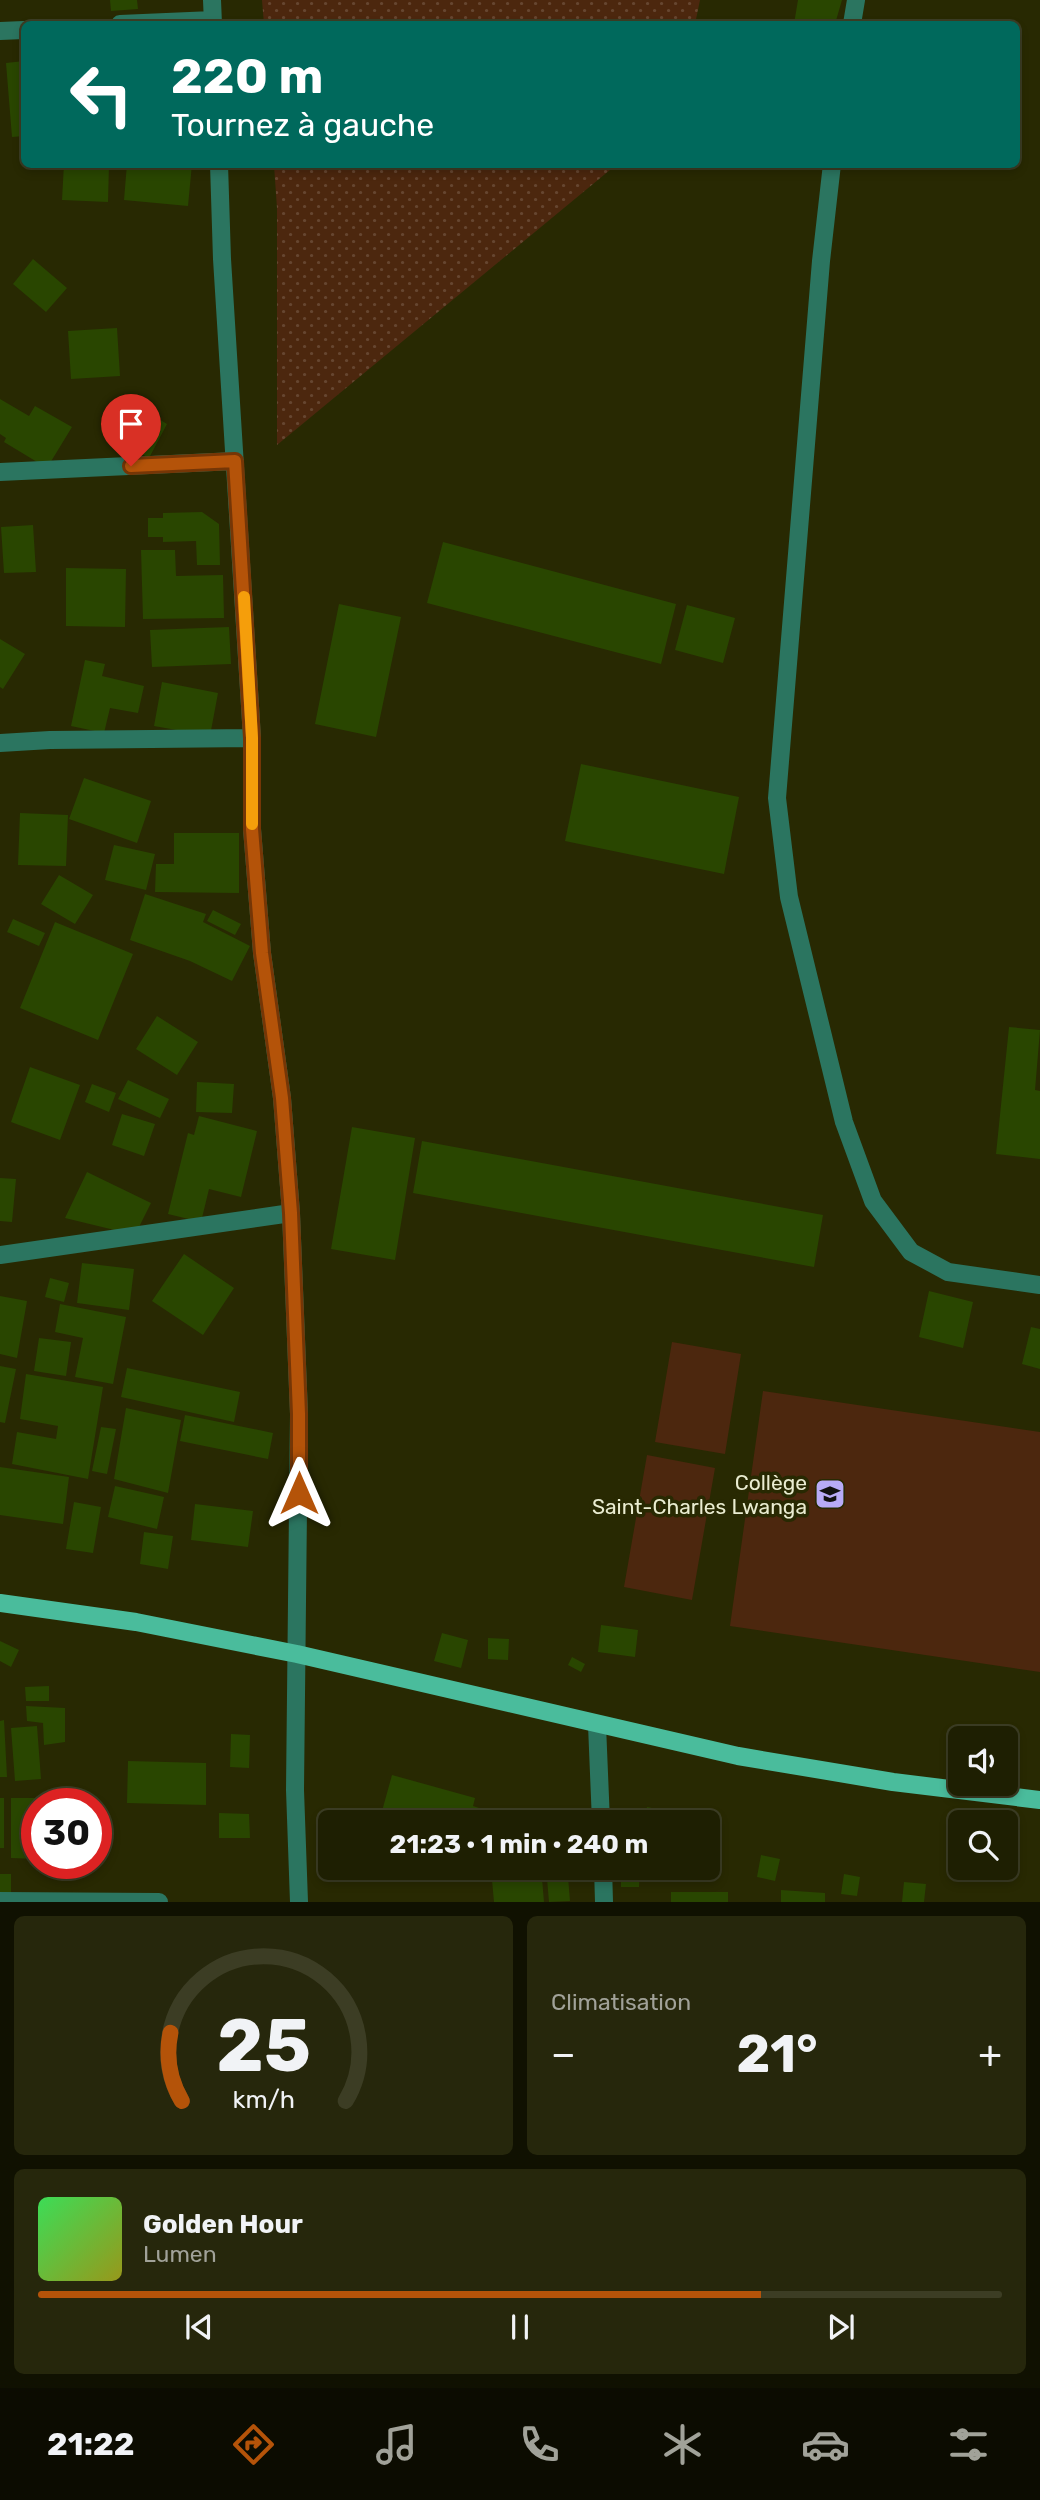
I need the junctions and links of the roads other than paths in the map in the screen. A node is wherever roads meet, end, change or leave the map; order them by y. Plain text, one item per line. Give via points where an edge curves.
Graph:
1 (212, 0) edge
2 (856, 0) edge
3 (213, 21) edge
4 (852, 21) edge
5 (21, 30) edge
6 (0, 31) edge
7 (219, 168) edge
8 (832, 168) edge
9 (235, 461) junction
10 (0, 472) edge
11 (252, 738) junction
12 (0, 743) edge
13 (291, 1213) junction
14 (0, 1255) edge
15 (1040, 1285) edge
16 (0, 1603) edge
17 (297, 1654) junction
18 (597, 1725) junction
19 (1040, 1800) edge
20 (601, 1810) edge
21 (603, 1880) edge
22 (0, 1901) edge
23 (159, 1902) edge
24 (299, 1902) edge
25 (604, 1902) edge

1 - 3 street
2 - 4 street
5 - 6 street
7 - 9 street
8 - 15 street via 777,797 789,897 844,1122 873,1201 911,1252 948,1272
9 - 10 street
9 - 11 street
11 - 12 street
11 - 13 street via 252,829 261,939 282,1098
13 - 14 street
13 - 17 street via 299,1414
16 - 17 main road via 136,1622
17 - 18 main road
17 - 24 street
18 - 19 main road via 893,1783
18 - 20 street
21 - 25 street
22 - 23 street

